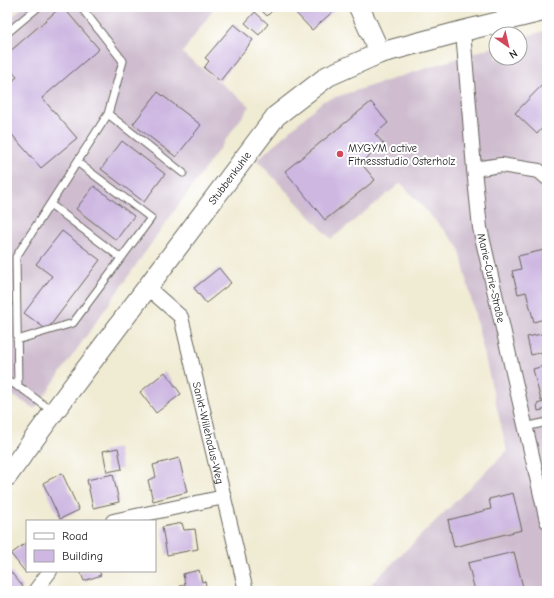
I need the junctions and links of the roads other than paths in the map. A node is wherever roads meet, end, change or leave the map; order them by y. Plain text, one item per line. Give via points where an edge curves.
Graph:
1 (38, 7) edge
2 (81, 7) edge
3 (358, 7) edge
4 (547, 10) edge
5 (463, 31) junction
6 (7, 33) edge
7 (380, 53) junction
8 (108, 114) junction
9 (77, 162) junction
10 (474, 169) junction
11 (183, 173) dead end
12 (547, 178) edge
13 (50, 204) junction
14 (121, 258) junction
15 (148, 288) junction
16 (17, 340) junction
17 (7, 380) edge
18 (18, 386) junction
19 (53, 413) junction
20 (547, 422) edge
21 (525, 426) junction
22 (7, 476) edge
23 (224, 497) junction
24 (118, 520) edge
25 (547, 521) edge
26 (49, 572) edge
27 (35, 591) edge
28 (246, 591) edge

1 - 6 lane
2 - 8 lane via 123,61
3 - 7 main road
4 - 5 main road, Stubbenkuhle
5 - 7 main road, Stubbenkuhle
5 - 10 street, Marie-Curie-Straße
7 - 15 main road, Stubbenkuhle via 328,76 276,116
8 - 9 lane
8 - 11 lane
9 - 13 lane
9 - 14 lane via 151,218
10 - 12 street via 501,165 539,171
10 - 21 street, Marie-Curie-Straße via 480,228
13 - 14 lane
13 - 16 lane via 16,257
14 - 16 lane via 74,323
15 - 19 main road, Stubbenkuhle
15 - 23 street, Sankt-Willehadus-Weg via 181,317
16 - 18 lane
17 - 18 lane
18 - 19 lane
19 - 22 main road, Stubbenkuhle
20 - 21 lane
21 - 25 street, Marie-Curie-Straße
23 - 24 street
23 - 28 street, Sankt-Willehadus-Weg
26 - 27 street

